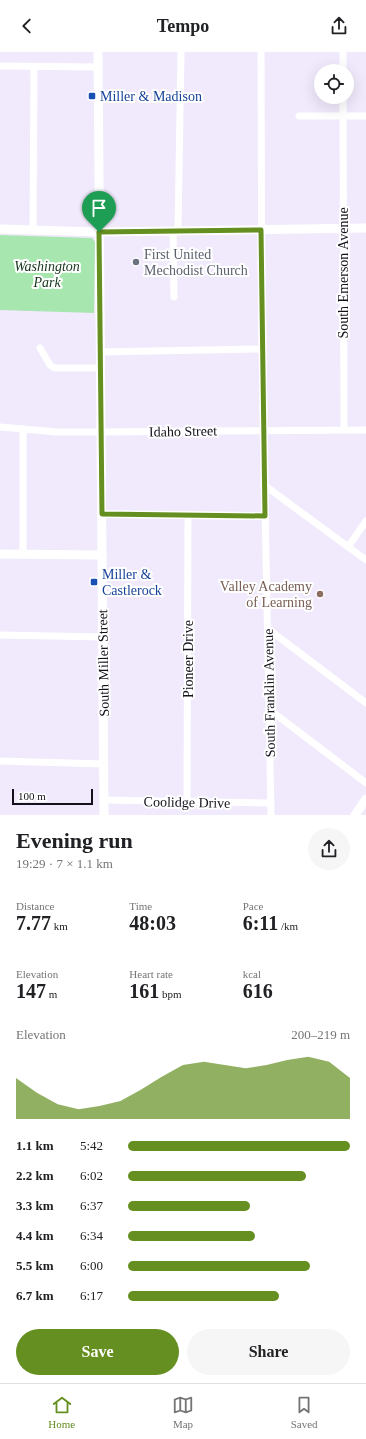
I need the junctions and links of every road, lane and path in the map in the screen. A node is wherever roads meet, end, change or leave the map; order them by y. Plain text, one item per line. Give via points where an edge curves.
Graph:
1 (98, 52) edge
2 (181, 52) edge
3 (261, 52) edge
4 (343, 52) edge
5 (343, 64) edge
6 (0, 66) edge
7 (34, 67) junction
8 (98, 67) junction
9 (343, 104) edge
10 (299, 116) dead end
11 (343, 116) junction
12 (366, 116) edge
13 (343, 228) junction
14 (366, 228) edge
15 (0, 229) edge
16 (33, 230) junction
17 (261, 230) junction
18 (176, 231) junction
19 (99, 232) junction
20 (174, 297) dead end
21 (40, 348) dead end
22 (262, 349) junction
23 (100, 352) junction
24 (100, 368) junction
25 (0, 427) edge
26 (23, 429) junction
27 (344, 430) junction
28 (366, 430) edge
29 (263, 431) junction
30 (101, 432) junction
31 (264, 485) junction
32 (102, 514) junction
33 (188, 515) junction
34 (265, 516) junction
35 (366, 521) edge
36 (348, 547) junction
37 (0, 554) edge
38 (23, 554) junction
39 (102, 555) junction
40 (366, 560) edge
41 (268, 629) junction
42 (0, 635) edge
43 (103, 637) junction
44 (366, 703) edge
45 (270, 710) junction
46 (0, 761) edge
47 (104, 764) junction
48 (366, 783) edge
49 (366, 799) edge
50 (104, 800) junction
51 (188, 802) junction
52 (271, 803) junction
53 (104, 815) edge
54 (271, 815) edge
55 (355, 815) edge

1 - 8 main road, South Miller Street
2 - 18 street
3 - 17 street, South Franklin Avenue
4 - 5 street
6 - 7 street
7 - 8 street
7 - 16 street
8 - 19 main road, South Miller Street
9 - 11 street, South Emerson Avenue
10 - 11 street
11 - 12 street
11 - 13 street, South Emerson Avenue
13 - 14 main road
13 - 17 main road
13 - 27 street, South Emerson Avenue
15 - 16 main road
16 - 19 main road
17 - 18 main road
17 - 22 street, South Franklin Avenue
18 - 19 main road
18 - 20 street
19 - 23 main road, South Miller Street
21 - 24 street via 54,368
22 - 23 street
22 - 29 street, South Franklin Avenue
23 - 24 main road, South Miller Street
24 - 30 main road, South Miller Street
25 - 26 street, Idaho Street
26 - 30 street, Idaho Street
26 - 38 street
27 - 28 street, Idaho Street
27 - 29 street, Idaho Street
29 - 30 street, Idaho Street
29 - 31 street, South Franklin Avenue
30 - 32 main road, South Miller Street
31 - 34 street, South Franklin Avenue
31 - 36 street
32 - 33 street
32 - 39 main road, South Miller Street
33 - 34 street
33 - 51 street, Pioneer Drive
34 - 41 street, South Franklin Avenue
35 - 36 street
36 - 40 street
37 - 38 main road
38 - 39 main road
39 - 43 main road, South Miller Street
41 - 44 street
41 - 45 street, South Franklin Avenue
42 - 43 street
43 - 47 main road, South Miller Street
45 - 48 street
45 - 52 street, South Franklin Avenue
46 - 47 street
47 - 50 main road, South Miller Street
49 - 55 main road
50 - 51 street, Coolidge Drive
50 - 53 main road, South Miller Street
51 - 52 street, Coolidge Drive
52 - 54 street, South Franklin Avenue

